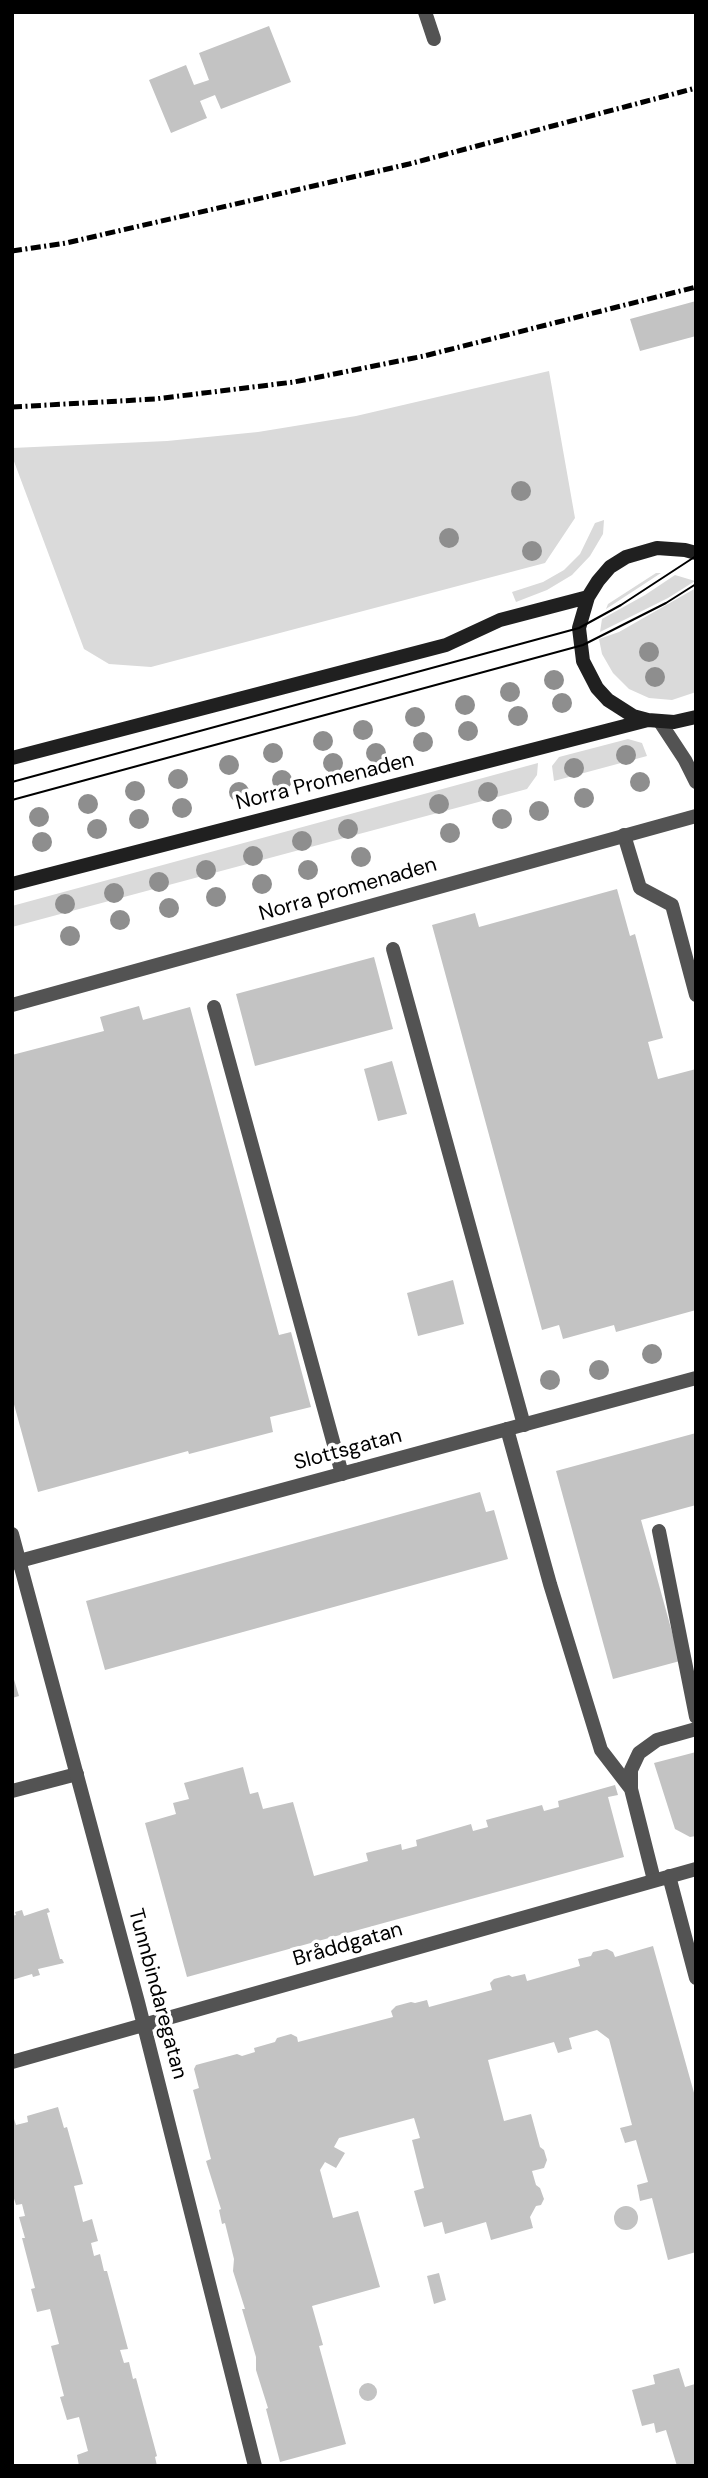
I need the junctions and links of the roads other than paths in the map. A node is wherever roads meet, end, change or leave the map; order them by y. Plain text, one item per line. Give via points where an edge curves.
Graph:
1 (425, 12) edge
2 (433, 39) dead end
3 (696, 553) edge
4 (588, 597) junction
5 (696, 717) edge
6 (654, 721) junction
7 (12, 758) edge
8 (696, 782) edge
9 (696, 816) edge
10 (624, 835) junction
11 (12, 884) edge
12 (393, 950) dead end
13 (696, 995) edge
14 (12, 1005) edge
15 (214, 1007) dead end
16 (696, 1378) edge
17 (524, 1425) junction
18 (508, 1429) junction
19 (342, 1474) junction
20 (659, 1531) dead end
21 (12, 1534) edge
22 (16, 1562) edge
23 (696, 1717) edge
24 (696, 1729) edge
25 (77, 1774) junction
26 (631, 1788) junction
27 (12, 1791) edge
28 (696, 1869) edge
29 (669, 1876) junction
30 (654, 1880) junction
31 (696, 1978) edge
32 (144, 2025) junction
33 (12, 2062) edge
34 (255, 2466) edge

1 - 2 street
3 - 4 main road via 657,548 626,557 598,580
4 - 6 main road via 579,628 589,675 620,709
4 - 7 main road via 500,620 446,645
5 - 6 main road, Norra Promenaden
6 - 8 street
6 - 11 main road, Norra Promenaden
9 - 10 street, Norra promenaden
10 - 13 street via 640,888 672,905
10 - 14 street, Norra promenaden
12 - 17 street
15 - 19 street
16 - 17 street, Slottsgatan
17 - 18 street, Slottsgatan
18 - 19 street, Slottsgatan
18 - 26 street via 601,1751
19 - 22 street, Slottsgatan
20 - 23 street
21 - 22 street, Tunnbindaregatan
22 - 25 street, Tunnbindaregatan
24 - 26 street via 657,1740 639,1753 631,1769
25 - 27 street
25 - 32 street, Tunnbindaregatan
26 - 30 street
28 - 29 street, Bråddgatan
29 - 30 street, Bråddgatan
29 - 31 street
30 - 32 street, Bråddgatan
32 - 33 street, Bråddgatan
32 - 34 street, Tunnbindaregatan

